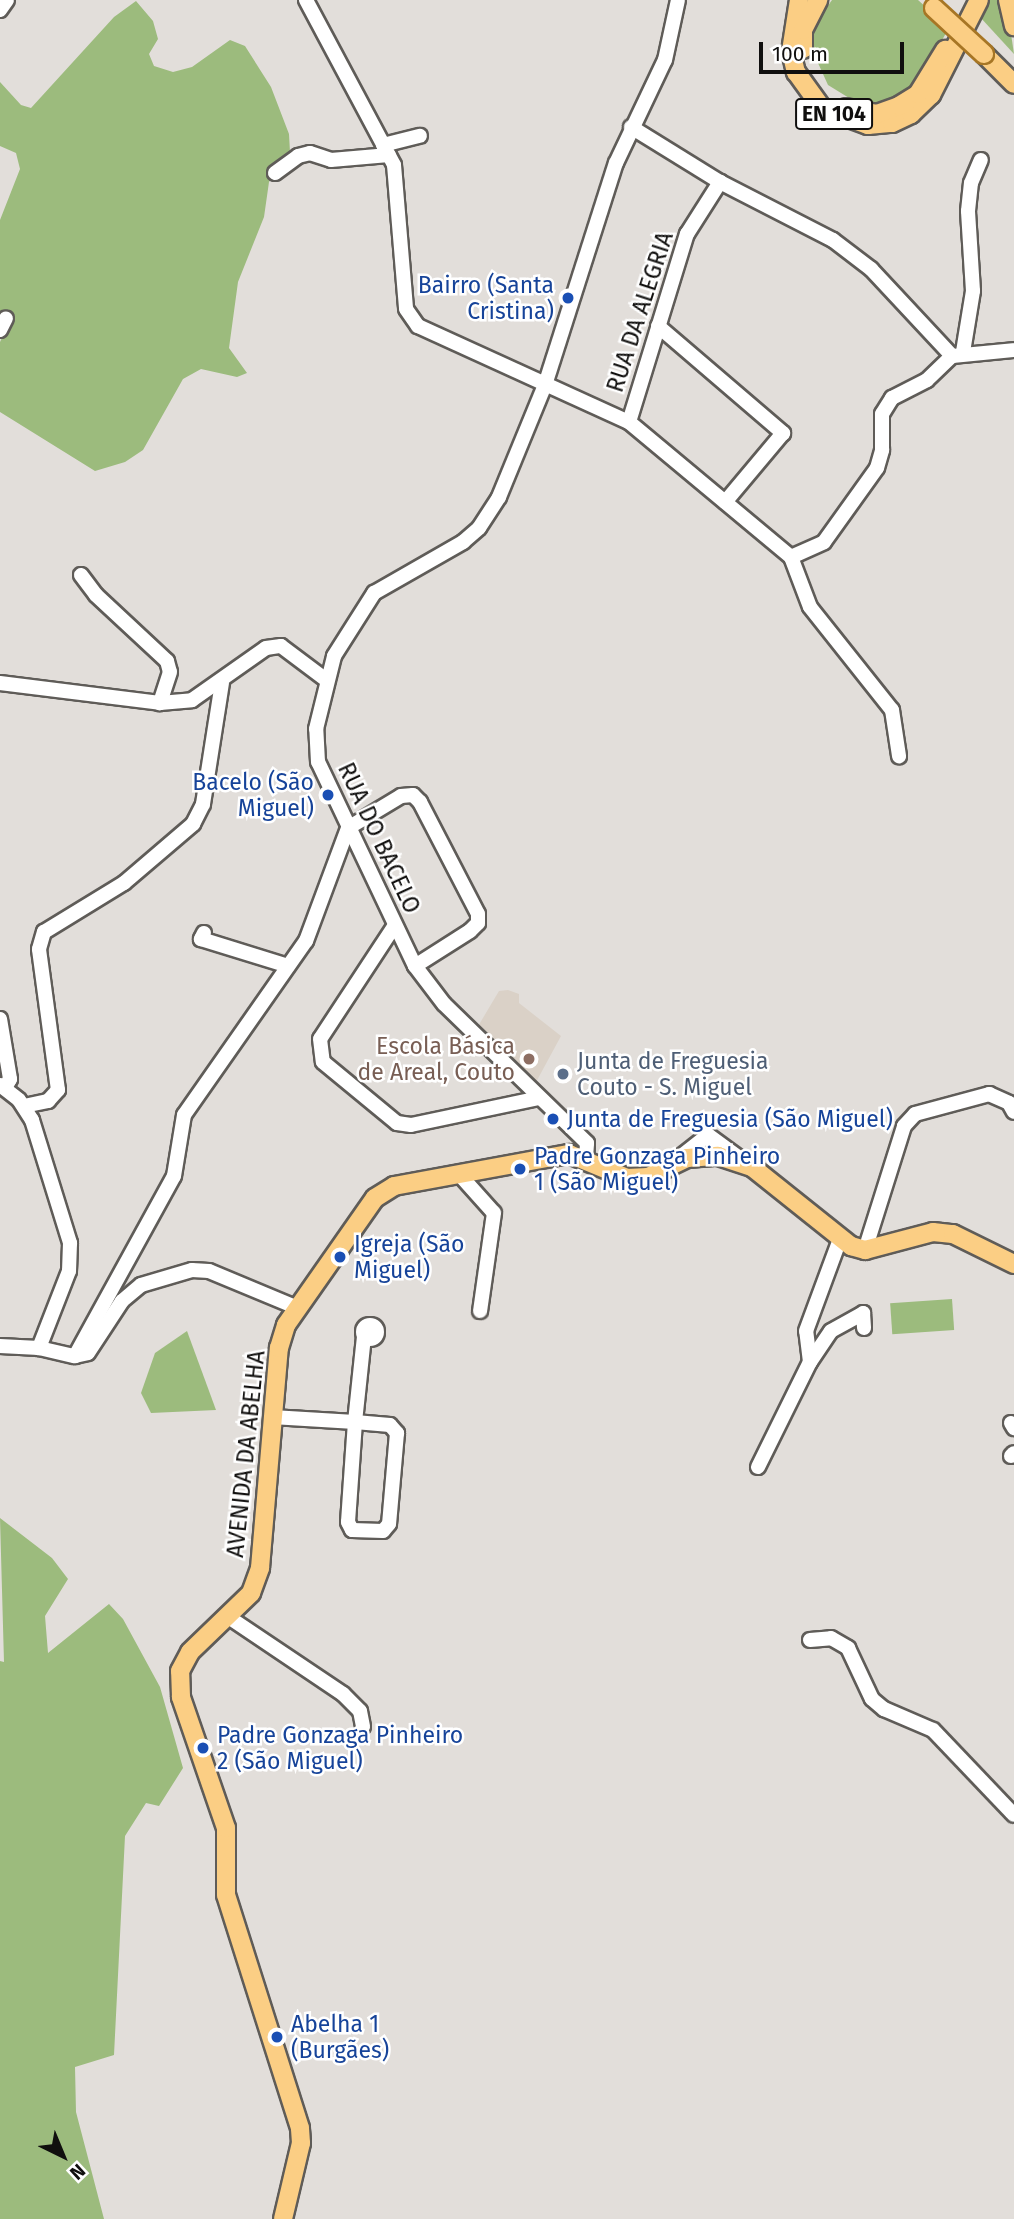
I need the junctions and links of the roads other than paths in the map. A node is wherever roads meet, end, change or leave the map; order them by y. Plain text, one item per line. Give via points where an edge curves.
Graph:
1 (7, 0) edge
2 (306, 0) edge
3 (799, 0) edge
4 (818, 0) edge
5 (969, 0) edge
6 (979, 0) edge
7 (1008, 0) edge
8 (675, 1) edge
9 (934, 3) edge
10 (0, 10) edge
11 (1014, 26) edge
12 (987, 49) junction
13 (1014, 69) edge
14 (1014, 84) edge
15 (631, 127) junction
16 (419, 136) dead end
17 (386, 150) junction
18 (981, 160) dead end
19 (275, 173) dead end
20 (719, 182) junction
21 (658, 326) junction
22 (1014, 350) edge
23 (957, 354) junction
24 (545, 385) junction
25 (629, 422) junction
26 (725, 502) junction
27 (791, 557) junction
28 (81, 575) dead end
29 (325, 679) junction
30 (222, 682) junction
31 (0, 683) edge
32 (160, 703) junction
33 (899, 756) dead end
34 (348, 828) junction
35 (395, 925) junction
36 (204, 933) dead end
37 (288, 966) junction
38 (415, 966) junction
39 (0, 1019) edge
40 (2, 1086) edge
41 (539, 1098) junction
42 (24, 1107) junction
43 (1014, 1112) edge
44 (578, 1156) junction
45 (459, 1174) junction
46 (840, 1239) junction
47 (865, 1250) junction
48 (1014, 1264) edge
49 (298, 1308) junction
50 (480, 1311) dead end
51 (864, 1328) dead end
52 (364, 1336) dead end
53 (0, 1346) edge
54 (39, 1348) junction
55 (75, 1356) junction
56 (810, 1362) junction
57 (272, 1417) junction
58 (355, 1422) junction
59 (758, 1466) dead end
60 (227, 1615) junction
61 (810, 1640) dead end
62 (363, 1727) dead end
63 (1014, 1815) edge
64 (283, 2219) edge

1 - 10 street
2 - 17 street
3 - 6 main road, EN 104 via 791,51 796,72 822,108 868,125 902,119 931,96
4 - 5 main road, EN 104 via 803,30 803,58 814,82 833,102 852,111 877,114 918,94
7 - 11 main road
8 - 15 street, RUA DO BACELO via 665,60
9 - 12 main road
12 - 13 main road
12 - 14 main road
15 - 20 street
15 - 24 street, RUA DO BACELO
16 - 17 street
17 - 19 street via 331,160 310,153
17 - 24 street via 400,202 406,309 412,318 418,326
18 - 23 street via 971,183 968,211 973,291
20 - 21 street, RUA DA ALEGRIA via 687,234
20 - 23 street via 833,240
21 - 25 street, RUA DA ALEGRIA
21 - 26 street via 783,433
22 - 23 street
23 - 27 street via 927,380 886,403 877,468 824,542
24 - 25 street
24 - 29 street, RUA DO BACELO via 499,497 479,528 445,554 374,593 342,639
25 - 26 street
26 - 27 street
27 - 33 street via 810,607 892,710
28 - 32 street via 96,595 167,661 170,672
29 - 30 street via 281,646 266,648
29 - 34 street, RUA DO BACELO via 318,762
30 - 32 street via 191,700
30 - 42 street via 203,804 193,824 124,883 44,932 40,949 58,1090 48,1101
31 - 32 street
34 - 35 street, RUA DO BACELO
34 - 37 street via 306,941
34 - 38 street via 401,796 413,796 478,914 478,923 470,931
35 - 38 street, RUA DO BACELO
35 - 41 street via 320,1039 323,1062 397,1123 411,1125
36 - 37 street via 201,939
37 - 55 street via 184,1115 174,1176
38 - 41 street, RUA DO BACELO via 444,1004
39 - 40 street via 10,1079
40 - 42 street
41 - 44 street, RUA DO BACELO via 587,1143
42 - 54 street via 70,1243 69,1271
43 - 47 street via 1009,1103 989,1094 915,1114 904,1126
44 - 45 main road, AVENIDA DA ABELHA
44 - 46 main road via 627,1178 648,1177 687,1158 718,1156 752,1167
45 - 49 main road, AVENIDA DA ABELHA via 394,1186 375,1198
45 - 50 street via 494,1213
46 - 47 main road
46 - 56 street via 806,1331
47 - 48 main road via 933,1232 953,1234
49 - 55 street via 209,1271 192,1270 141,1284 121,1301 96,1346
49 - 57 main road, AVENIDA DA ABELHA via 279,1348
51 - 56 street via 863,1313 847,1318 831,1331
52 - 58 street
53 - 54 street
54 - 55 street
56 - 59 street
57 - 58 street
57 - 60 main road, AVENIDA DA ABELHA via 260,1568 251,1593
58 - 58 street via 390,1425 397,1433 389,1524 377,1534 352,1530 348,1522
60 - 62 street via 343,1694 359,1711
60 - 64 main road, AVENIDA DA ABELHA via 190,1652 180,1671 181,1697 226,1828 226,1895 300,2128 301,2143
61 - 63 street via 831,1638 849,1648 872,1699 933,1730

